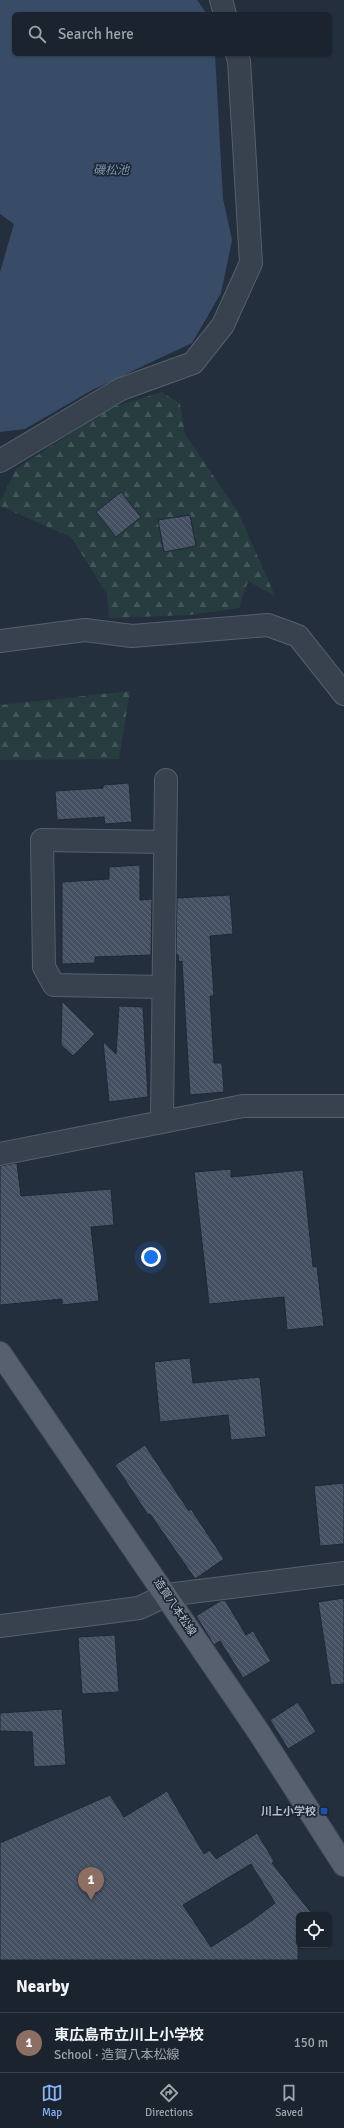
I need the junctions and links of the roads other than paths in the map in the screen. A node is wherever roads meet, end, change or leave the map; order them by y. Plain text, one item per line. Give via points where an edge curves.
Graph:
1 (221, 0) edge
2 (224, 12) edge
3 (238, 56) edge
4 (0, 461) edge
5 (0, 642) edge
6 (344, 694) edge
7 (166, 780) dead end
8 (165, 842) junction
9 (163, 987) junction
10 (344, 1106) edge
11 (162, 1121) junction
12 (0, 1154) edge
13 (0, 1353) edge
14 (344, 1573) edge
15 (167, 1596) junction
16 (0, 1626) edge
17 (344, 1865) edge

1 - 2 street
3 - 4 street via 251,263 223,325 193,363 121,389
5 - 6 street via 85,630 132,636 268,625 298,636
7 - 8 street
8 - 9 street
8 - 9 street via 42,840 44,967 54,984
9 - 11 street
10 - 11 street via 244,1106
11 - 12 street
13 - 15 main road, 造賀八本松線
14 - 15 street
15 - 16 street via 139,1608
15 - 17 main road, 造賀八本松線

